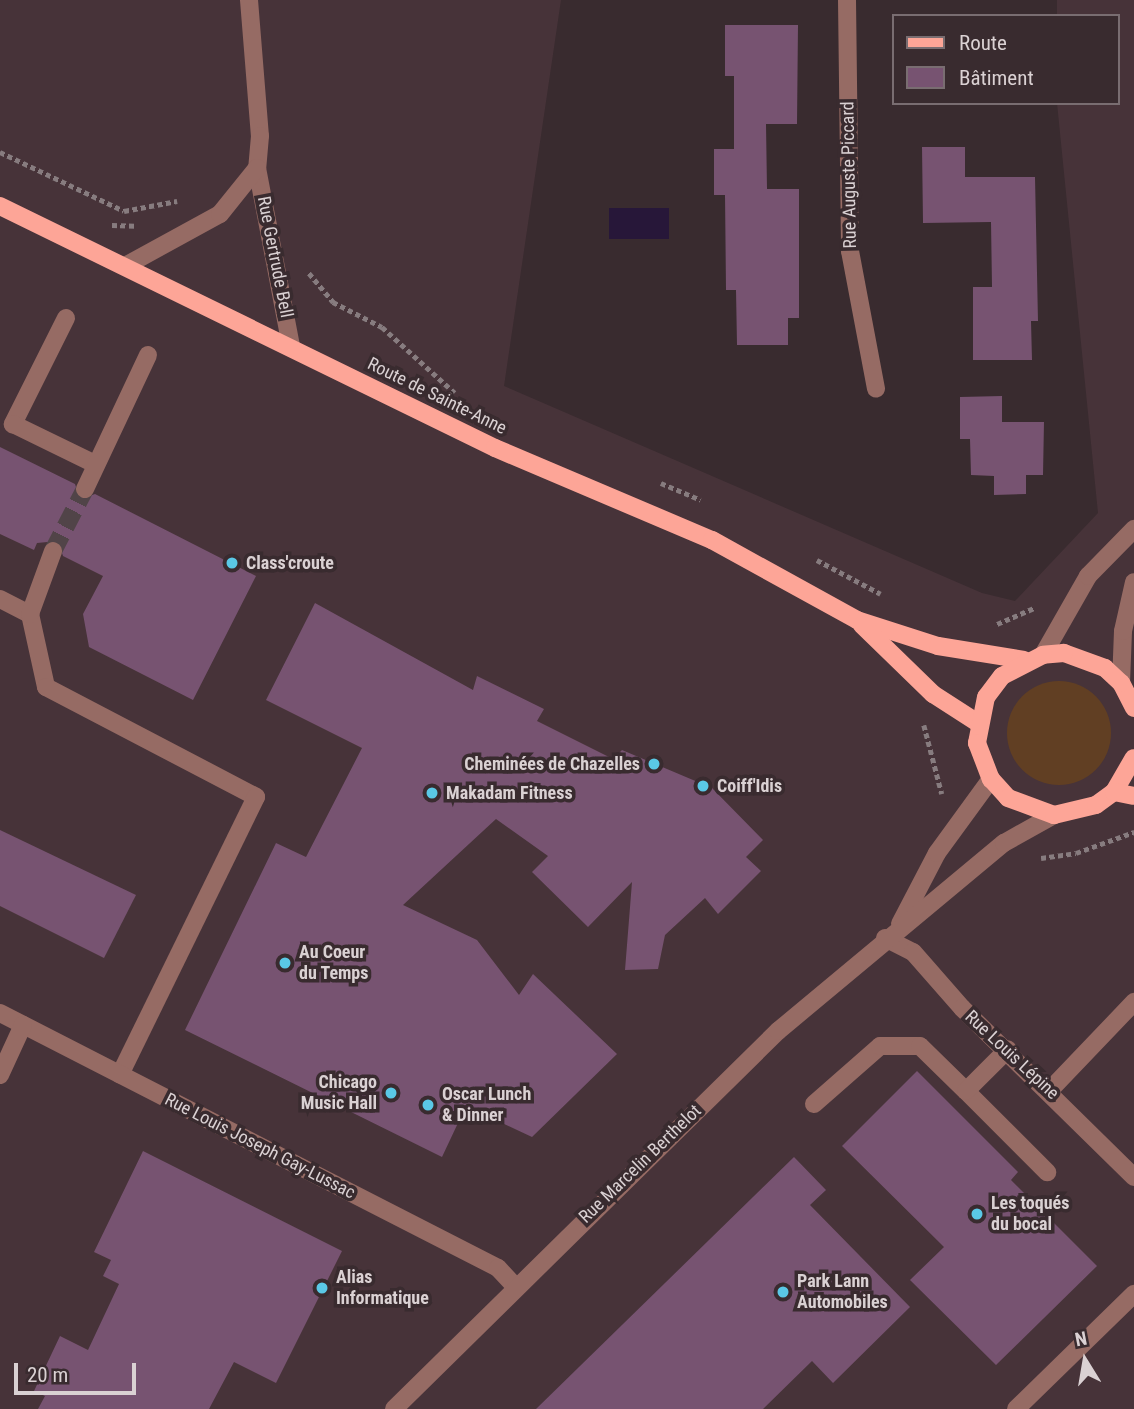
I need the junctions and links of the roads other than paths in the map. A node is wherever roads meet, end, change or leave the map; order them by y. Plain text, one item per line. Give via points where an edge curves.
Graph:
1 (249, 0) edge
2 (847, 0) edge
3 (257, 167) junction
4 (0, 206) edge
5 (125, 266) junction
6 (66, 318) dead end
7 (291, 347) junction
8 (148, 355) dead end
9 (876, 389) dead end
10 (95, 464) junction
11 (85, 489) tunnel mouth
12 (1134, 529) edge
13 (53, 551) tunnel mouth
14 (1134, 582) edge
15 (0, 598) edge
16 (30, 614) junction
17 (857, 620) junction
18 (1043, 655) junction
19 (1024, 660) junction
20 (1121, 682) junction
21 (1134, 708) edge
22 (978, 723) junction
23 (1134, 758) edge
24 (991, 779) junction
25 (1114, 792) junction
26 (1134, 796) edge
27 (1054, 815) junction
28 (891, 934) junction
29 (1134, 1002) edge
30 (0, 1013) edge
31 (23, 1025) junction
32 (1008, 1049) junction
33 (120, 1074) junction
34 (0, 1075) edge
35 (1050, 1090) junction
36 (966, 1091) junction
37 (814, 1104) dead end
38 (1047, 1172) dead end
39 (1134, 1177) edge
40 (514, 1285) junction
41 (1134, 1294) edge
42 (394, 1409) edge
43 (1016, 1409) edge

1 - 3 street, Rue Gertrude Bell via 260,136
2 - 9 street, Rue Auguste Piccard via 850,251
3 - 5 street, Rue Gertrude Bell via 220,214
3 - 7 street, Rue Gertrude Bell
4 - 5 main road, Route de Sainte-Anne
5 - 7 main road, Route de Sainte-Anne
6 - 10 street via 13,424
7 - 17 main road, Route de Sainte-Anne via 495,448 712,540
8 - 10 street
10 - 11 street
12 - 18 street via 1088,576
13 - 16 street
14 - 20 street via 1123,631
15 - 16 street
16 - 33 street via 46,687 256,797
17 - 19 main road, Route de Sainte-Anne via 938,646
17 - 22 main road, Route de Sainte-Anne via 933,694
18 - 19 main road
18 - 20 main road via 1086,658
19 - 22 main road via 986,697
20 - 21 main road
22 - 24 main road via 977,743
23 - 25 main road
24 - 27 main road via 1008,798
24 - 28 street, Rue Marcelin Berthelot via 937,853
25 - 26 main road
25 - 27 main road via 1096,806
27 - 28 street, Rue Marcelin Berthelot via 1004,843
28 - 32 street, Rue Louis Lépine via 913,952 962,1009
28 - 40 street, Rue Marcelin Berthelot via 778,1031
29 - 35 street
30 - 31 street, Rue Louis Joseph Gay-Lussac
31 - 33 street, Rue Louis Joseph Gay-Lussac
31 - 34 street
32 - 35 street, Rue Louis Lépine
32 - 36 street
33 - 40 street, Rue Louis Joseph Gay-Lussac via 498,1268
35 - 39 street, Rue Louis Lépine
36 - 37 street via 920,1046 902,1042 865,1054
36 - 38 street
40 - 42 street, Rue Marcelin Berthelot
41 - 43 street

